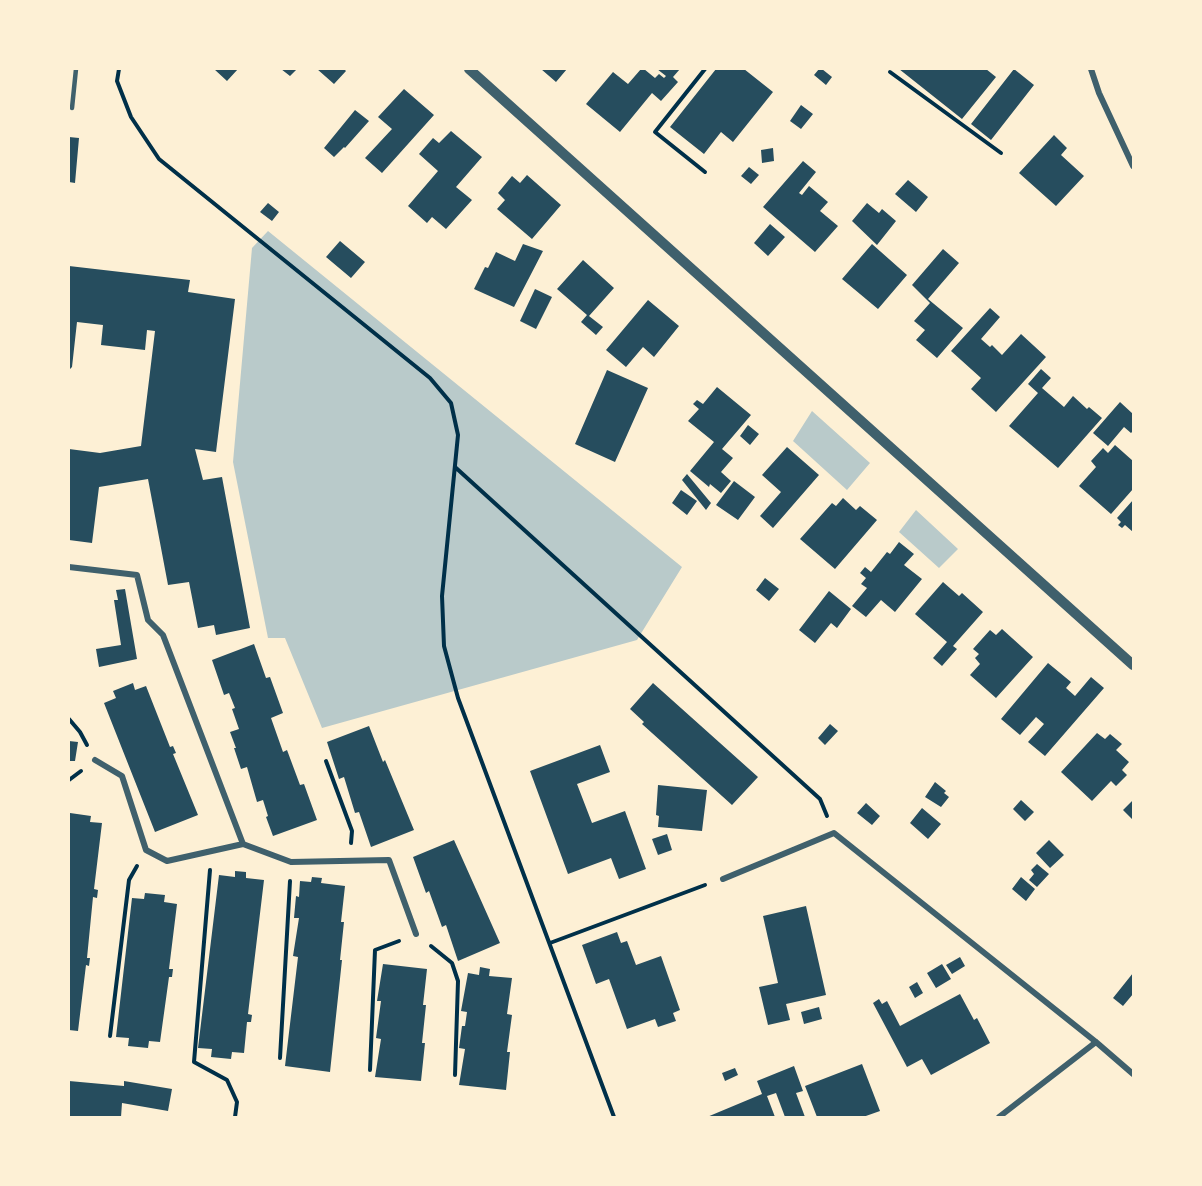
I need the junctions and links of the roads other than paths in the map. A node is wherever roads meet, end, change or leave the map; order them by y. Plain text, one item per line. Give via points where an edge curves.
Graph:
1 (76, 69) edge
2 (469, 69) edge
3 (1091, 69) edge
4 (72, 108) dead end
5 (1133, 166) edge
6 (69, 567) edge
7 (1133, 664) edge
8 (95, 760) road end
9 (243, 844) junction
10 (723, 879) road end
11 (416, 934) road end
12 (1096, 1042) junction
13 (1133, 1074) edge
14 (999, 1117) edge

1 - 4 lane
2 - 7 street
3 - 5 street
6 - 9 street via 137,575 148,620 163,635
8 - 9 street via 122,776 146,850 167,861
9 - 11 street via 291,862 389,860
10 - 12 street via 834,833
12 - 13 street
12 - 14 street

